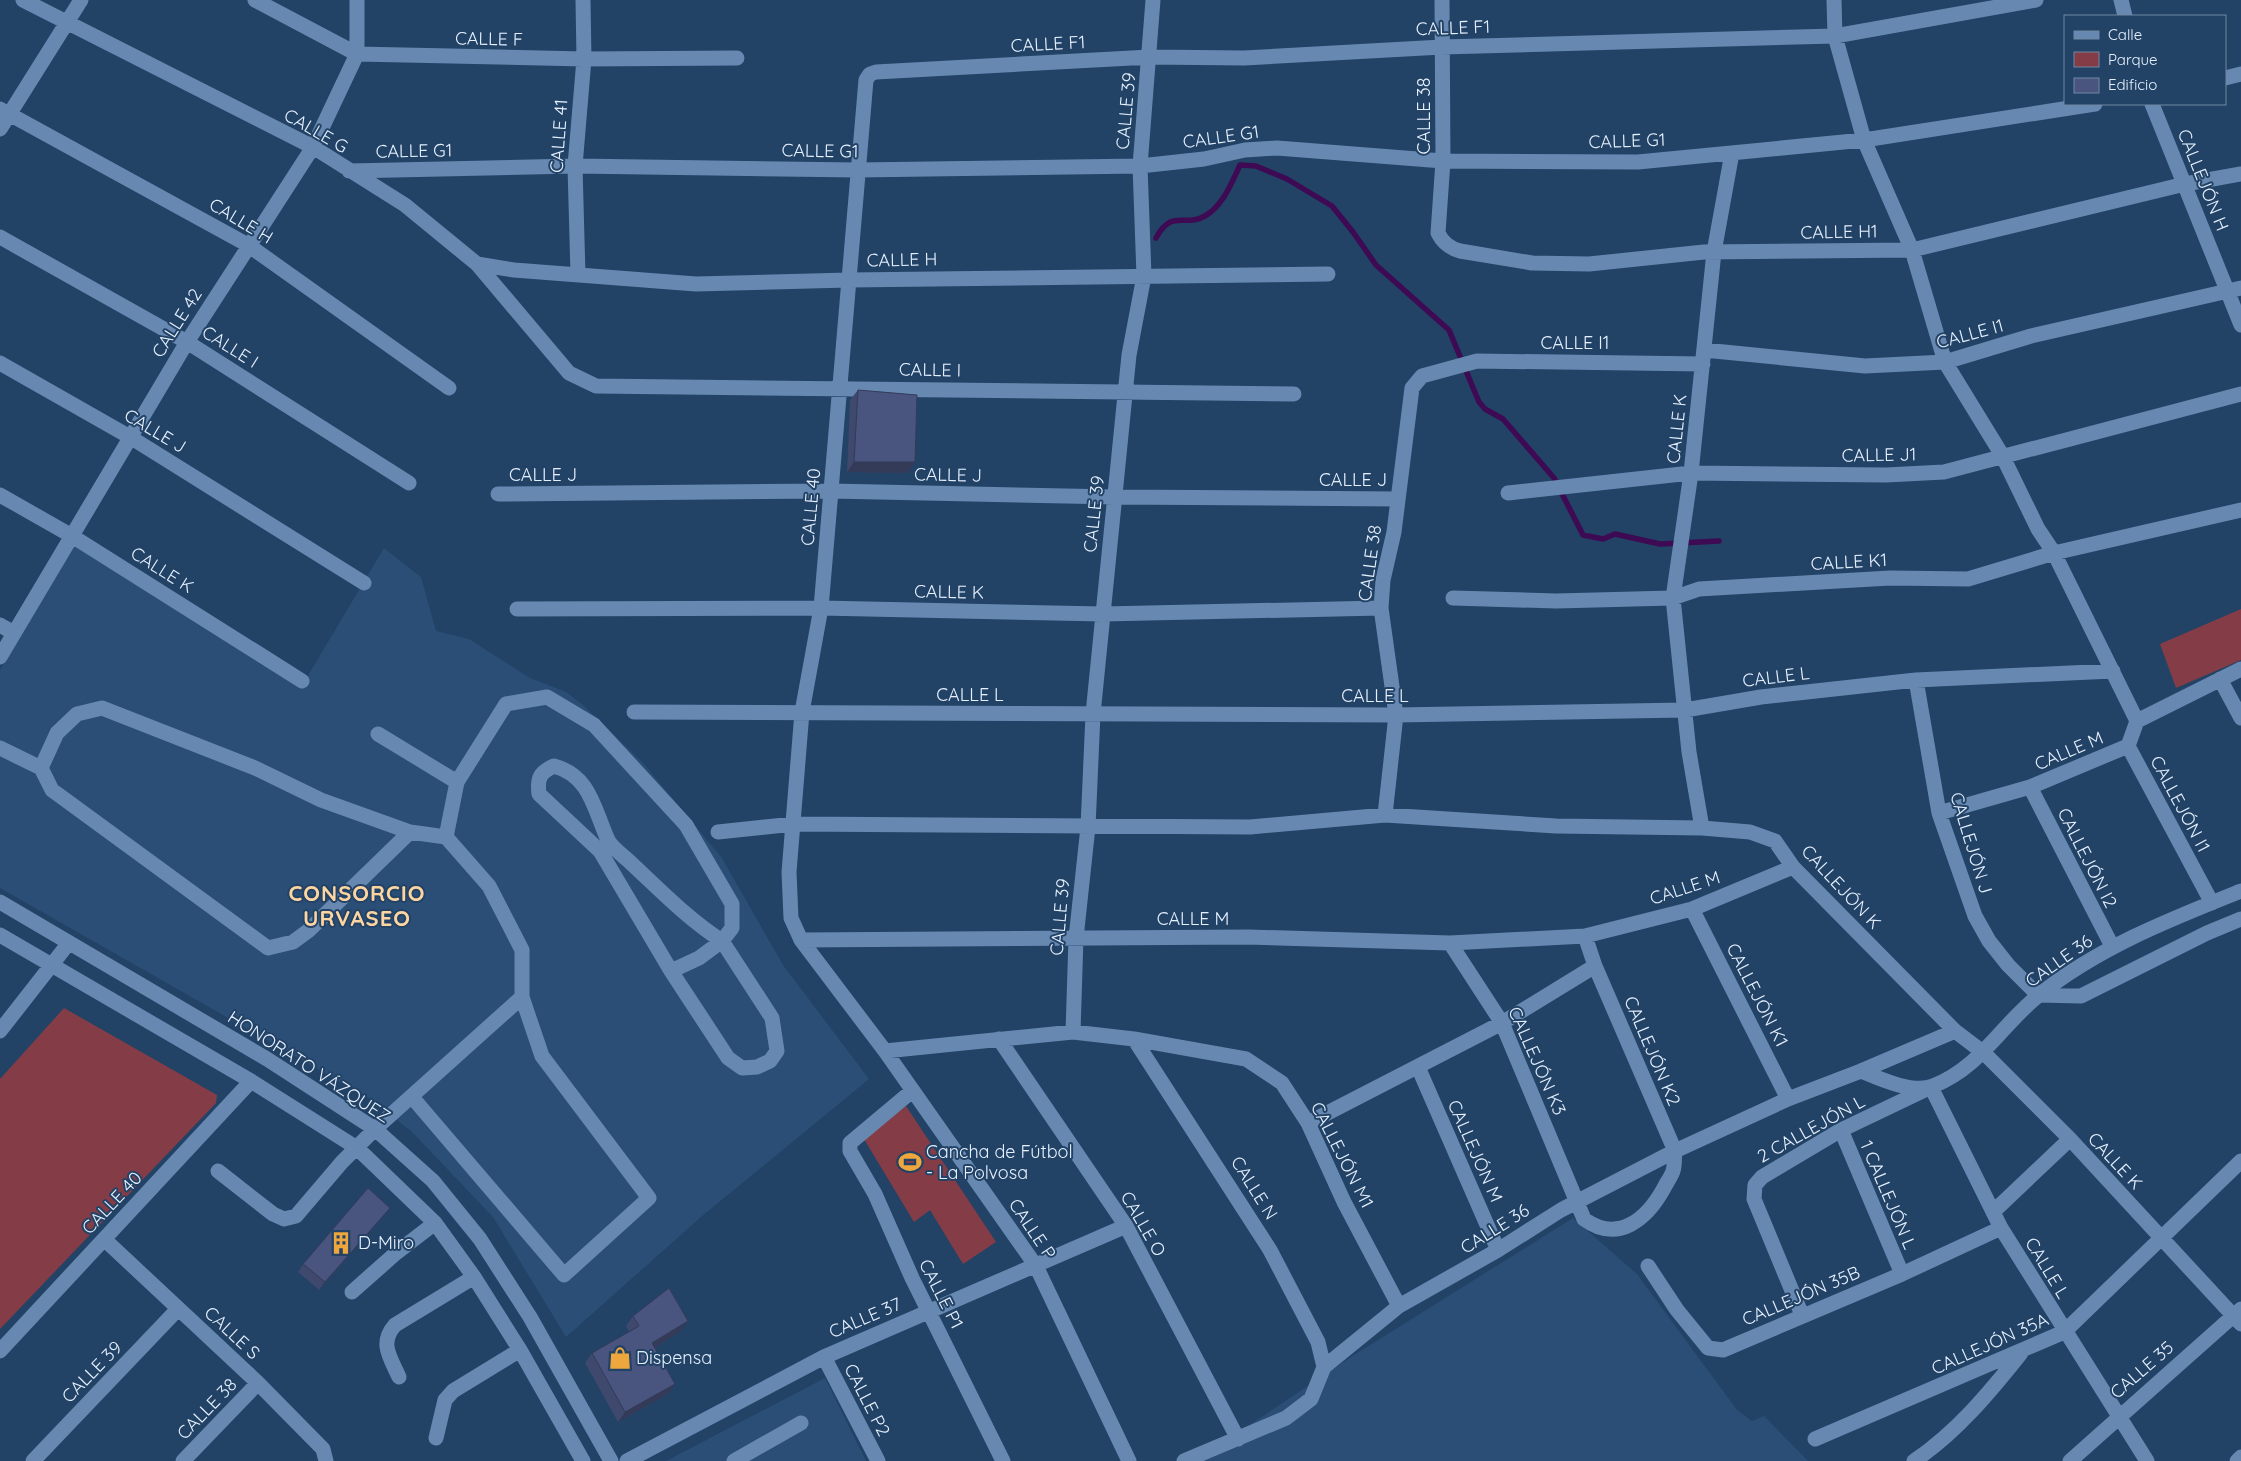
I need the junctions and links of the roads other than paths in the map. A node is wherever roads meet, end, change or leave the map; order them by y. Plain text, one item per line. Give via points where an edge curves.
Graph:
1 (23, 0) edge
2 (81, 0) edge
3 (255, 0) edge
4 (357, 0) edge
5 (583, 0) edge
6 (1153, 0) edge
7 (1442, 0) edge
8 (1834, 0) edge
9 (2036, 0) edge
10 (2121, 0) edge
11 (2126, 15) edge
12 (67, 24) junction
13 (1834, 36) junction
14 (1442, 47) junction
15 (357, 54) junction
16 (1150, 57) junction
17 (737, 58) dead end
18 (584, 59) junction
19 (870, 74) joint
20 (2241, 74) edge
21 (2226, 78) edge
22 (2089, 105) edge
23 (2152, 105) edge
24 (5, 111) edge
25 (0, 129) edge
26 (1864, 140) junction
27 (313, 147) junction
28 (1732, 153) junction
29 (1442, 161) junction
30 (575, 166) junction
31 (1140, 166) junction
32 (858, 170) junction
33 (349, 171) junction
34 (2241, 174) edge
35 (2185, 184) junction
36 (1438, 233) joint
37 (0, 237) edge
38 (248, 245) junction
39 (1912, 250) junction
40 (1714, 252) junction
41 (477, 264) junction
42 (1328, 274) dead end
43 (578, 275) junction
44 (1144, 276) junction
45 (849, 280) junction
46 (2234, 289) edge
47 (2241, 325) edge
48 (187, 342) junction
49 (1703, 357) junction
50 (1476, 361) joint
51 (1945, 362) junction
52 (0, 363) edge
53 (569, 373) joint
54 (840, 387) junction
55 (449, 388) dead end
56 (1126, 391) junction
57 (1294, 394) dead end
58 (2241, 394) edge
59 (130, 437) junction
60 (2002, 456) junction
61 (1691, 473) junction
62 (409, 483) dead end
63 (831, 491) junction
64 (1508, 493) dead end
65 (498, 494) dead end
66 (0, 495) edge
67 (1115, 497) junction
68 (1398, 499) junction
69 (2241, 510) edge
70 (72, 536) junction
71 (2054, 553) junction
72 (364, 583) dead end
73 (1453, 598) dead end
74 (1673, 598) junction
75 (821, 608) junction
76 (1381, 608) junction
77 (517, 609) dead end
78 (1103, 614) junction
79 (0, 625) edge
80 (14, 633) junction
81 (0, 657) edge
82 (2241, 669) edge
83 (2113, 670) junction
84 (2220, 679) junction
85 (302, 680) dead end
86 (1916, 680) junction
87 (1685, 710) junction
88 (634, 712) dead end
89 (802, 712) junction
90 (1093, 714) junction
91 (1396, 715) junction
92 (2241, 718) edge
93 (2137, 721) junction
94 (378, 734) dead end
95 (2128, 746) junction
96 (0, 748) edge
97 (41, 768) junction
98 (458, 782) junction
99 (2030, 788) junction
100 (1939, 813) junction
101 (1385, 815) junction
102 (794, 824) junction
103 (1088, 827) junction
104 (1702, 828) junction
105 (410, 832) junction
106 (718, 832) dead end
107 (446, 837) junction
108 (1793, 867) junction
109 (2241, 891) edge
110 (0, 902) edge
111 (2212, 903) junction
112 (1692, 909) junction
113 (2241, 919) edge
114 (0, 935) edge
115 (1585, 936) junction
116 (1076, 938) junction
117 (801, 940) junction
118 (722, 941) junction
119 (1450, 943) junction
120 (68, 944) junction
121 (2112, 946) junction
122 (1595, 966) junction
123 (52, 967) junction
124 (671, 971) junction
125 (2038, 995) junction
126 (522, 997) junction
127 (1502, 1022) junction
128 (0, 1031) edge
129 (1955, 1031) junction
130 (1073, 1032) junction
131 (999, 1038) junction
132 (1134, 1039) junction
133 (885, 1051) junction
134 (1984, 1053) junction
135 (1418, 1067) junction
136 (1861, 1071) junction
137 (251, 1081) junction
138 (1931, 1087) junction
139 (912, 1090) junction
140 (412, 1096) junction
141 (1788, 1099) junction
142 (1308, 1123) junction
143 (376, 1129) junction
144 (1841, 1130) junction
145 (2070, 1140) junction
146 (357, 1148) junction
147 (1675, 1152) junction
148 (2241, 1161) edge
149 (218, 1170) dead end
150 (1578, 1201) junction
151 (1993, 1212) junction
152 (435, 1223) junction
153 (1126, 1226) junction
154 (2001, 1228) junction
155 (2161, 1238) junction
156 (104, 1240) junction
157 (1498, 1250) junction
158 (1036, 1266) junction
159 (1648, 1266) dead end
160 (1902, 1274) junction
161 (474, 1277) junction
162 (352, 1292) dead end
163 (1399, 1306) junction
164 (178, 1309) junction
165 (930, 1311) junction
166 (1802, 1315) junction
167 (2238, 1316) edge
168 (2064, 1332) junction
169 (520, 1350) junction
170 (0, 1351) edge
171 (2022, 1352) junction
172 (824, 1356) junction
173 (1324, 1367) junction
174 (398, 1377) dead end
175 (258, 1383) junction
176 (2118, 1416) junction
177 (801, 1423) dead end
178 (436, 1438) dead end
179 (1238, 1439) junction
180 (1815, 1439) dead end
181 (2241, 1458) edge
182 (33, 1461) edge
183 (183, 1461) edge
184 (326, 1461) edge
185 (583, 1461) edge
186 (611, 1461) edge
187 (627, 1461) edge
188 (734, 1461) edge
189 (878, 1461) edge
190 (1003, 1461) edge
191 (1129, 1461) edge
192 (1184, 1461) edge
193 (1914, 1461) edge
194 (2070, 1461) edge
195 (2147, 1461) edge
196 (2237, 1461) edge

1 - 12 street, CALLE G
2 - 12 street
3 - 15 street, CALLE F
4 - 15 street, CALLE 42
5 - 18 street, CALLE 41
6 - 16 street, CALLE 39
7 - 14 street, CALLE 38
8 - 13 street
9 - 13 street, CALLE F1
10 - 11 street
12 - 24 street
12 - 27 street, CALLE G
13 - 14 street, CALLE F1
13 - 26 street
14 - 16 street, CALLE F1 via 1244,58
14 - 29 street, CALLE 38
15 - 18 street, CALLE F
15 - 27 street, CALLE 42
16 - 19 street, CALLE F1
16 - 31 street, CALLE 39
17 - 18 street, CALLE F
18 - 30 street, CALLE 41
19 - 32 street, CALLE 40 via 866,80
20 - 21 street
22 - 26 street, CALLE G1
23 - 35 street, CALLEJÓN H
24 - 25 street
24 - 38 street, CALLE H
26 - 28 street, CALLE G1
26 - 39 street
27 - 33 street, CALLE G
27 - 38 street, CALLE 42
28 - 29 street, CALLE G1 via 1638,162
28 - 40 street, CALLE K
29 - 31 street, CALLE G1 via 1277,148
29 - 36 street, CALLE 38
30 - 32 street, CALLE G1
30 - 33 street, CALLE G1
30 - 43 street, CALLE 41
31 - 32 street, CALLE G1
31 - 44 street, CALLE 39
32 - 45 street, CALLE 40
33 - 41 street, CALLE G via 405,205
34 - 35 street, CALLE H1
35 - 39 street, CALLE H1
35 - 46 street, CALLEJÓN H
36 - 40 street, CALLE H1 via 1442,241 1460,252 1532,263 1589,264
37 - 48 street, CALLE I
38 - 48 street, CALLE 42
38 - 55 street, CALLE H
39 - 40 street, CALLE H1
39 - 51 street
40 - 49 street, CALLE K
41 - 43 street, CALLE H
41 - 53 street, CALLE G
42 - 44 street, CALLE H
43 - 45 street, CALLE H via 696,284
44 - 45 street, CALLE H
44 - 56 street, CALLE 39 via 1129,355
45 - 54 street, CALLE 40
46 - 47 street, CALLEJÓN H
46 - 51 street, CALLE I1 via 2030,336
48 - 59 street, CALLE 42
48 - 62 street, CALLE I
49 - 50 street, CALLE I1
49 - 51 street, CALLE I1 via 1865,366
49 - 61 street, CALLE K
50 - 68 street, CALLE 38 via 1422,376 1412,388
51 - 60 street
52 - 59 street, CALLE J
53 - 54 street, CALLE I via 596,386
54 - 56 street, CALLE I
54 - 63 street, CALLE 40
56 - 57 street, CALLE I
56 - 67 street, CALLE 39
58 - 60 street, CALLE J1
59 - 70 street, CALLE 42
59 - 72 street, CALLE J
60 - 61 street, CALLE J1 via 1944,472 1886,475
60 - 71 street via 2038,529
61 - 64 street, CALLE J1
61 - 74 street, CALLE K
63 - 65 street, CALLE J
63 - 67 street, CALLE J
63 - 75 street, CALLE 40
66 - 70 street, CALLE K
67 - 68 street, CALLE J
67 - 78 street, CALLE 39
68 - 76 street, CALLE 38
69 - 71 street, CALLE K1
70 - 80 street, CALLE 42
70 - 85 street, CALLE K
71 - 74 street, CALLE K1 via 1968,579 1890,578 1699,589
71 - 83 street
73 - 74 street, CALLE K1 via 1556,601
74 - 87 street, CALLE K
75 - 77 street, CALLE K
75 - 78 street, CALLE K
75 - 89 street, CALLE 40
76 - 78 street, CALLE K
76 - 91 street, CALLE 38
78 - 90 street, CALLE 39
79 - 80 street
80 - 81 street, CALLE 42
82 - 84 street
83 - 86 street, CALLE L
83 - 93 street
84 - 92 street
84 - 93 street
86 - 87 street, CALLE L via 1760,697
86 - 100 street, CALLEJÓN J
87 - 91 street, CALLE L
87 - 104 street
88 - 89 street, CALLE L
89 - 90 street, CALLE L
89 - 102 street, CALLE 40
90 - 91 street, CALLE L
90 - 103 street, CALLE 39
91 - 101 street, CALLE 38
93 - 95 street, CALLEJÓN I1
94 - 98 street
95 - 99 street, CALLE M
95 - 111 street, CALLEJÓN I1
96 - 97 street
97 - 105 street via 57,733 77,714 102,708 255,768 321,800
97 - 105 street via 52,790 268,948 293,942 308,931
98 - 107 street
98 - 118 street via 506,704 547,697 594,725 686,825 732,904 732,928
99 - 100 street, CALLE M
99 - 121 street, CALLEJÓN I2
100 - 125 street, CALLEJÓN J via 1975,916 2008,965
101 - 103 street, CALLEJÓN K via 1250,827
101 - 104 street, CALLEJÓN K via 1556,826
102 - 103 street, CALLEJÓN K
102 - 106 street, CALLEJÓN K
102 - 117 street, CALLE 40 via 789,872 791,918
103 - 116 street, CALLE 39
104 - 108 street, CALLEJÓN K via 1750,832 1775,841
105 - 107 street
107 - 126 street via 489,886 522,950
108 - 112 street, CALLE M
108 - 129 street, CALLEJÓN K
109 - 111 street, CALLE 36
110 - 120 street, HONORATO VÁZQUEZ
111 - 121 street, CALLE 36
112 - 115 street, CALLE M
112 - 141 street, CALLEJÓN K1
113 - 125 street via 2081,996
114 - 123 street
115 - 119 street, CALLE M
115 - 122 street
116 - 117 street, CALLE M
116 - 119 street, CALLE M via 1249,937
116 - 130 street, CALLE 39
117 - 133 street, CALLE P
118 - 124 street via 699,958
118 - 124 street via 772,1018 777,1051 770,1062 742,1068 728,1058
118 - 124 street via 696,924 608,841 586,788 566,769 554,766 542,771 537,782 539,794 600,852
119 - 127 street, CALLEJÓN K3
120 - 123 street
120 - 143 street, HONORATO VÁZQUEZ via 267,1059
121 - 125 street, CALLE 36
122 - 127 street
122 - 147 street, CALLEJÓN K2
123 - 128 street
123 - 137 street
125 - 134 street, CALLE 36
126 - 140 street
126 - 140 street via 542,1056 649,1198 564,1275
127 - 135 street
127 - 150 street, CALLEJÓN K3
129 - 134 street, CALLE K
129 - 136 street, CALLE 36
130 - 131 street, CALLEJÓN M1
130 - 132 street, CALLEJÓN M1
131 - 133 street, CALLEJÓN M1
131 - 153 street, CALLE O
132 - 142 street, CALLEJÓN M1 via 1246,1059 1282,1082
132 - 173 street, CALLE N via 1270,1250 1318,1342
133 - 139 street, CALLE P
134 - 138 street, CALLE 36
134 - 145 street, CALLE K
135 - 142 street
135 - 157 street, CALLEJÓN M
136 - 138 street via 1896,1086
136 - 141 street, CALLE 36
137 - 146 street
137 - 156 street, CALLE 40
138 - 144 street, 2 CALLEJÓN L
138 - 151 street, CALLE L
139 - 158 street, CALLE P
139 - 165 street, CALLE P1 via 850,1143 850,1151 875,1194
140 - 143 street
141 - 147 street, CALLE 36
142 - 163 street, CALLEJÓN M1 via 1344,1202
143 - 146 street
143 - 186 street, HONORATO VÁZQUEZ via 433,1181 480,1239 530,1317
144 - 160 street, 1 CALLEJÓN L
144 - 166 street, 2 CALLEJÓN L via 1762,1176 1755,1185 1754,1199
145 - 151 street
145 - 155 street, CALLE K
146 - 149 street via 296,1216 284,1220
146 - 152 street
147 - 150 street, CALLE 36
147 - 150 street, CALLEJÓN K3 via 1673,1171 1662,1191 1651,1210 1634,1223 1617,1230 1595,1227 1584,1219
148 - 155 street, CALLEJÓN 35A
150 - 157 street, CALLE 36
151 - 154 street, CALLE L
152 - 161 street
152 - 162 street
153 - 158 street, CALLE 37
153 - 179 street, CALLE O
154 - 160 street, CALLEJÓN 35B
154 - 168 street, CALLE L
155 - 167 street, CALLE K
155 - 168 street, CALLEJÓN 35A
156 - 164 street, CALLE S
156 - 170 street, CALLE 40
157 - 163 street, CALLE 36
158 - 165 street, CALLE 37
158 - 191 street, CALLE P
159 - 166 street, CALLEJÓN 35B via 1677,1310 1708,1348 1723,1350
160 - 166 street, CALLEJÓN 35B
161 - 169 street
161 - 174 street via 395,1325 388,1333 386,1346
163 - 173 street, CALLE 36
164 - 175 street, CALLE S
164 - 182 street, CALLE 39
165 - 172 street, CALLE 37
165 - 190 street, CALLE P1
167 - 176 street, CALLE 35
168 - 171 street, CALLEJÓN 35A
168 - 176 street, CALLE L
169 - 178 street via 453,1391 445,1400
169 - 185 street
171 - 180 street, CALLEJÓN 35A
171 - 193 street via 1987,1396
172 - 187 street, CALLE 37
172 - 189 street, CALLE P2
173 - 179 street, CALLE 36 via 1311,1399 1286,1418
175 - 183 street, CALLE 38
175 - 184 street, CALLE S via 323,1449
176 - 194 street, CALLE 35
176 - 195 street, CALLE L
177 - 188 street
179 - 192 street, CALLE 36
181 - 196 street

